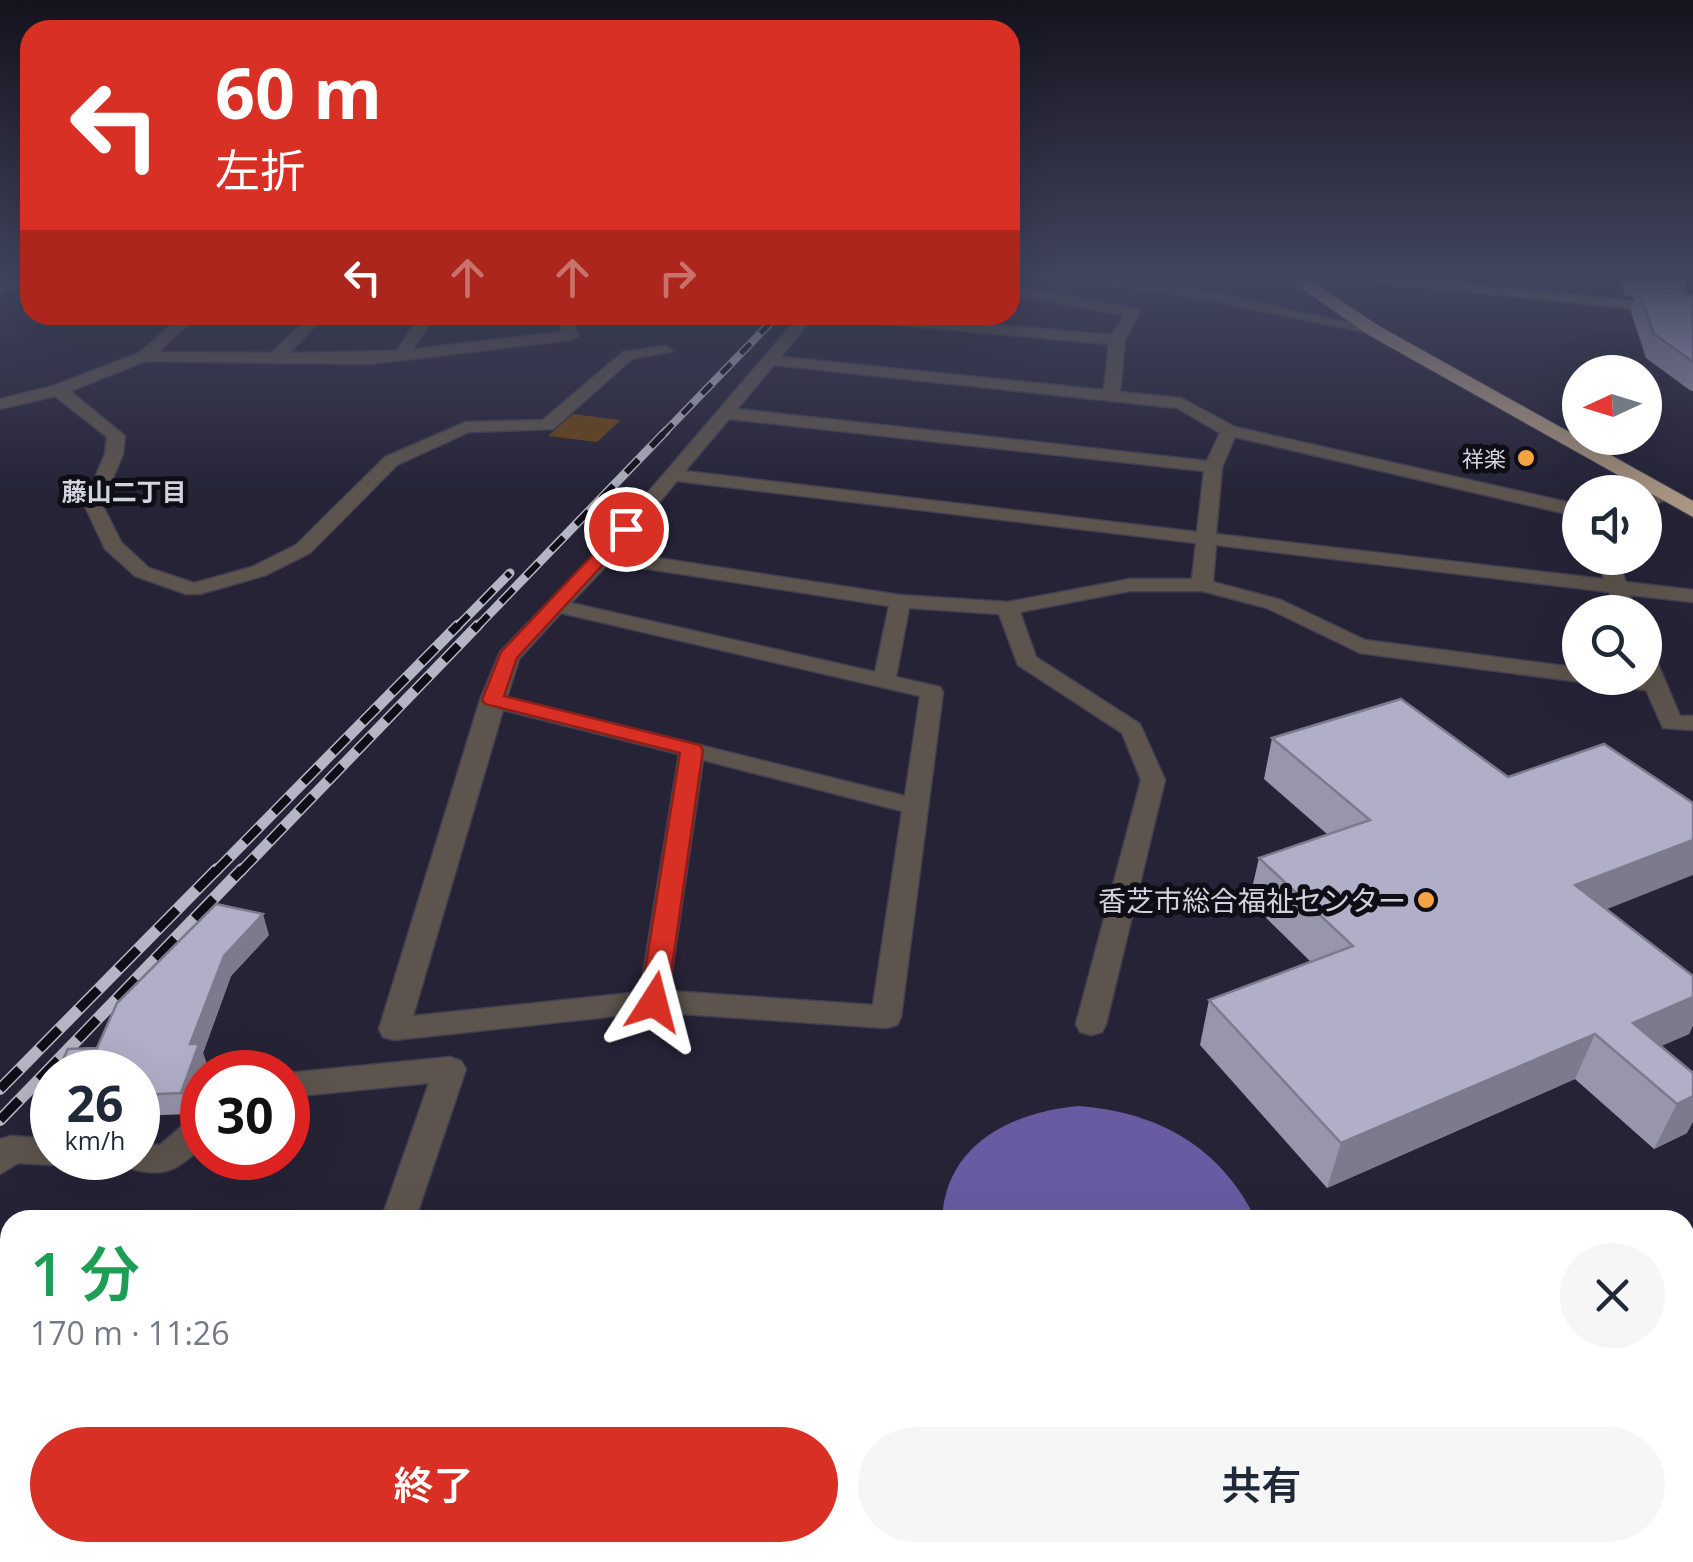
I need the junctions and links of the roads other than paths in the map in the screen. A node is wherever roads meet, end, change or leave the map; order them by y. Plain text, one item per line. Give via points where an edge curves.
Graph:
1 (150, 351) edge
2 (282, 351) edge
3 (404, 351) edge
4 (444, 351) edge
5 (665, 351) dead end
6 (777, 351) edge
7 (1116, 351) edge
8 (1410, 351) edge
9 (144, 356) junction
10 (401, 356) junction
11 (275, 358) junction
12 (769, 360) junction
13 (58, 390) junction
14 (1112, 395) junction
15 (0, 404) edge
16 (724, 412) junction
17 (1229, 431) junction
18 (1214, 467) junction
19 (670, 475) junction
20 (1666, 496) junction
21 (1662, 497) edge
22 (1562, 507) edge
23 (1693, 510) edge
24 (1206, 542) junction
25 (604, 556) junction
26 (1612, 575) edge
27 (1202, 585) junction
28 (1616, 586) junction
29 (1619, 595) edge
30 (1693, 596) edge
31 (900, 600) junction
32 (556, 606) junction
33 (1008, 608) junction
34 (1562, 672) edge
35 (884, 681) junction
36 (1659, 695) edge
37 (492, 700) junction
38 (1693, 723) edge
39 (692, 750) junction
40 (916, 806) junction
41 (654, 1002) junction
42 (1090, 1024) dead end
43 (310, 1084) edge
44 (30, 1150) edge
45 (0, 1160) edge
46 (401, 1210) edge

1 - 9 street
2 - 11 street
3 - 10 street
4 - 10 street
5 - 13 street via 628,355 547,425 466,427 391,461 303,549 259,571 193,590 142,572 112,545 93,504 116,436
6 - 12 street
7 - 14 street
8 - 20 highway
9 - 11 street
9 - 13 street
10 - 11 street
12 - 14 street
12 - 16 street
13 - 15 street
14 - 17 street via 1181,403
16 - 18 street
16 - 19 street
17 - 18 street
17 - 22 street
18 - 24 street
19 - 24 street
19 - 25 street
20 - 21 street
20 - 23 highway
24 - 27 street
24 - 28 street
25 - 31 street
25 - 32 street
26 - 28 street
27 - 33 street via 1130,585
27 - 34 street via 1274,604 1360,646
28 - 29 street
28 - 30 street
31 - 33 street
31 - 35 street
32 - 35 street
32 - 37 street via 508,657
33 - 42 street via 1026,660 1132,729 1154,780
35 - 40 street via 932,692
36 - 38 street via 1670,723
37 - 39 street
37 - 41 street via 394,1029
39 - 40 street
39 - 41 street
40 - 41 street via 886,1016
43 - 46 street via 450,1069
44 - 45 street via 11,1149

